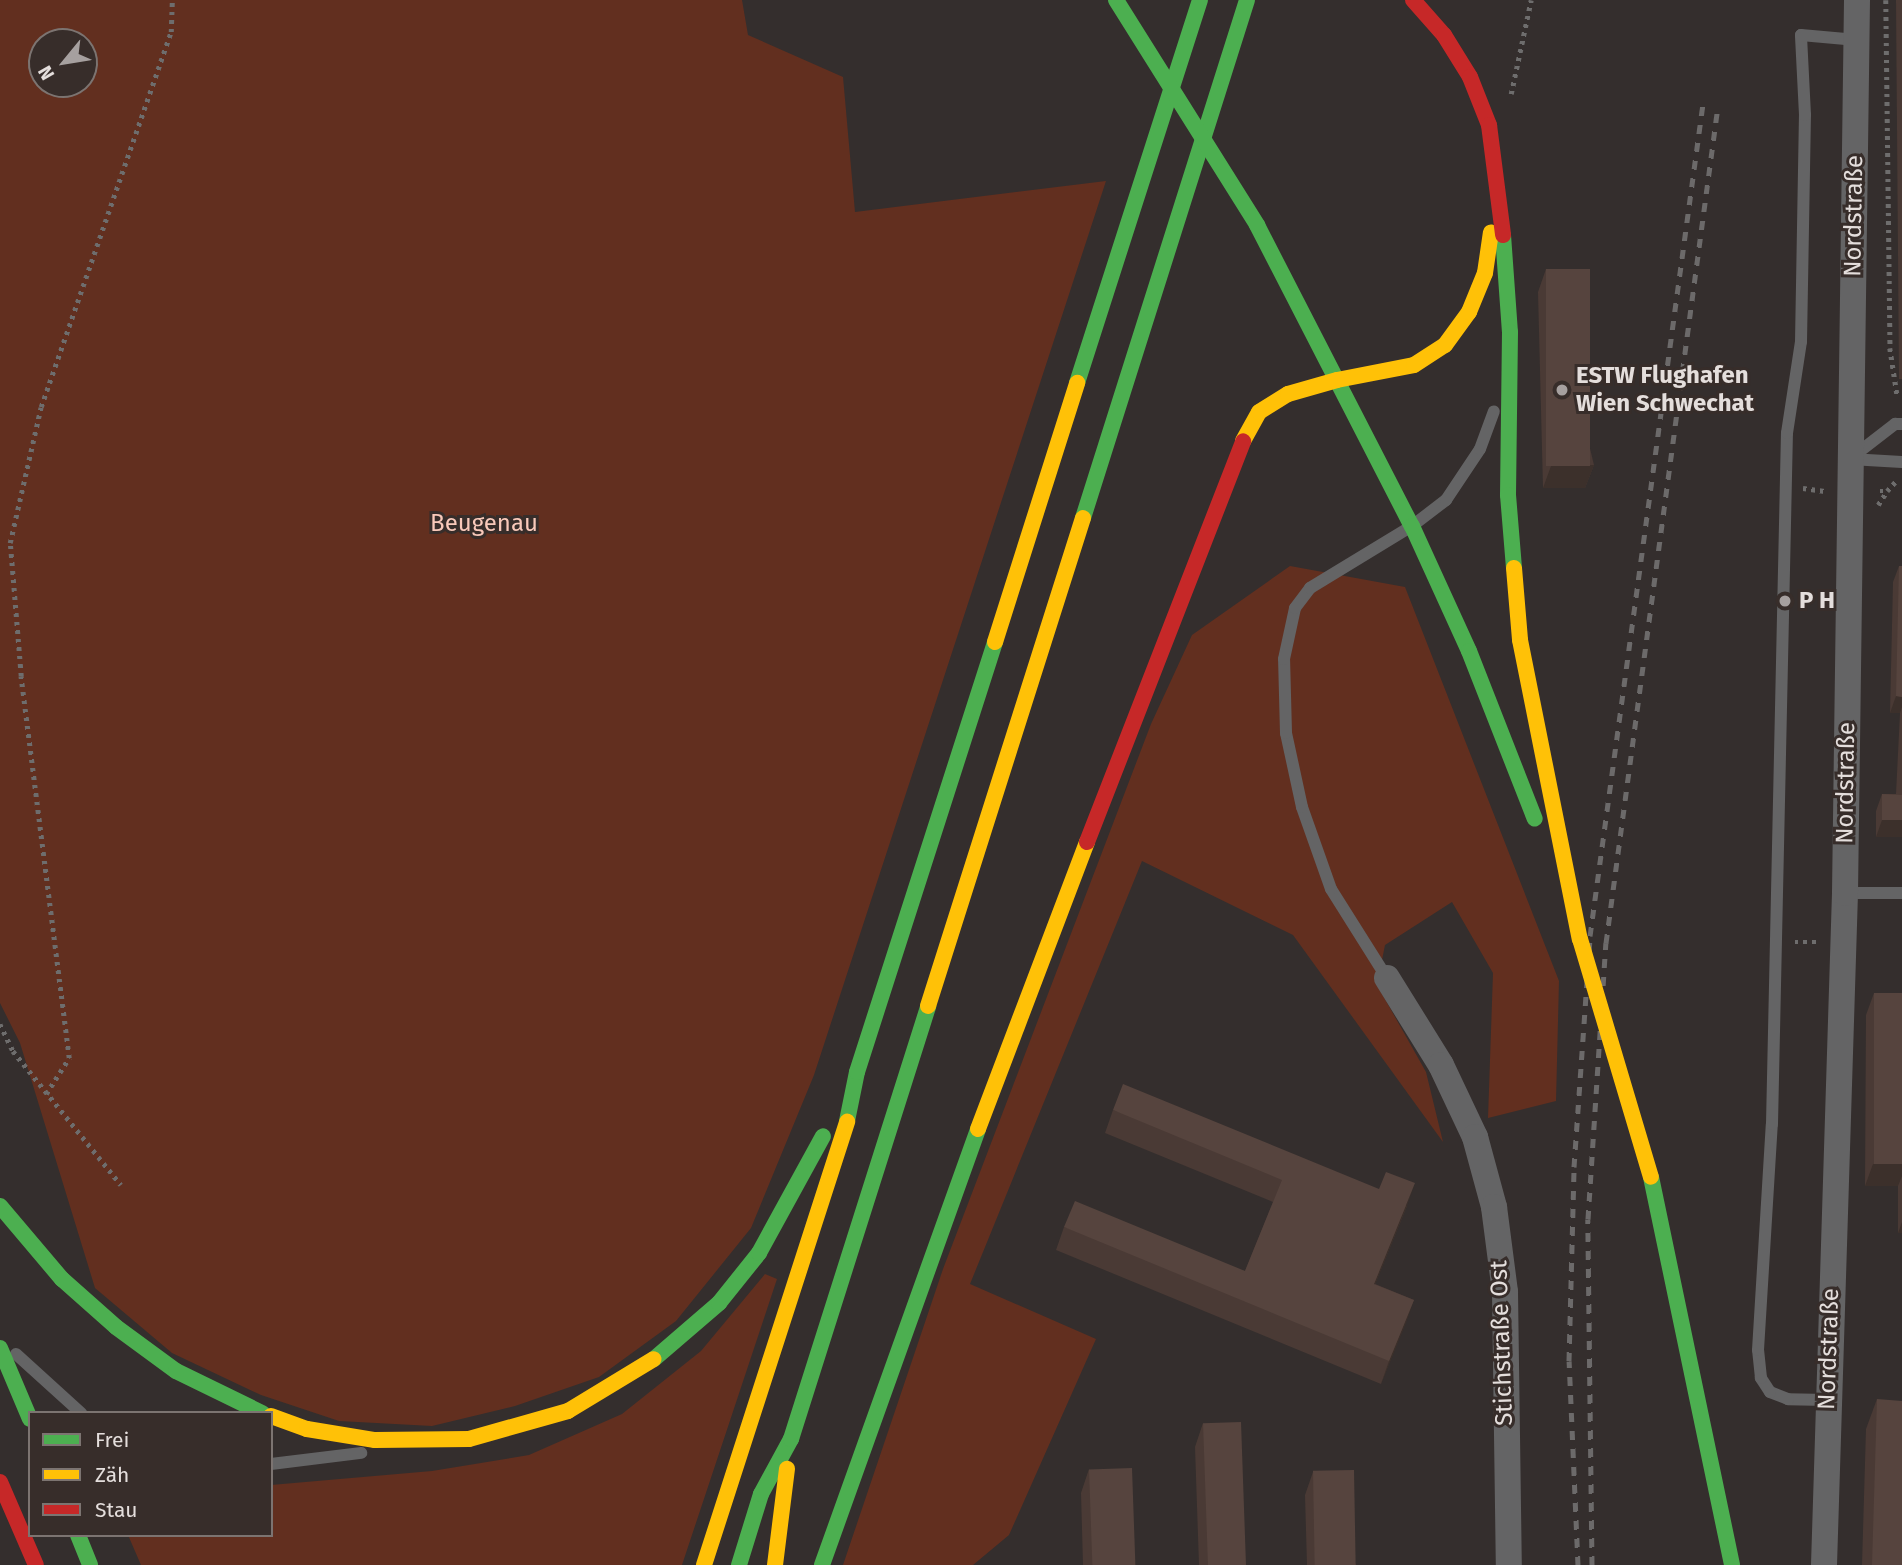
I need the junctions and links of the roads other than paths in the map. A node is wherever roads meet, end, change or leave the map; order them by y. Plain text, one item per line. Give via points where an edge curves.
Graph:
1 (1116, 0) edge
2 (1200, 0) edge
3 (1247, 0) edge
4 (1413, 0) edge
5 (1857, 0) edge
6 (1857, 40) junction
7 (1499, 177) junction
8 (1510, 332) junction
9 (1338, 380) junction
10 (1902, 424) edge
11 (1850, 459) junction
12 (1902, 462) edge
13 (1412, 526) junction
14 (1844, 893) junction
15 (1902, 893) edge
16 (1580, 939) junction
17 (1387, 978) joint
18 (857, 1072) junction
19 (0, 1206) edge
20 (0, 1338) edge
21 (0, 1348) edge
22 (1827, 1400) junction
23 (79, 1411) edge
24 (258, 1411) edge
25 (28, 1414) edge
26 (273, 1417) edge
27 (469, 1439) junction
28 (791, 1439) junction
29 (273, 1464) edge
30 (0, 1482) edge
31 (79, 1537) edge
32 (36, 1565) edge
33 (90, 1565) edge
34 (704, 1565) edge
35 (739, 1565) edge
36 (775, 1565) edge
37 (822, 1565) edge
38 (1509, 1565) edge
39 (1732, 1565) edge
40 (1824, 1565) edge

1 - 9 main road, bridge via 1257,225
2 - 18 main road
3 - 28 main road
4 - 7 main road via 1444,35 1470,77 1492,139
5 - 6 street, Nordstraße
6 - 11 street, Nordstraße
6 - 22 lane via 1801,36 1805,115 1801,342 1787,433 1776,942 1760,1369 1764,1385 1780,1398
7 - 8 main road
7 - 9 main road via 1485,273 1469,312 1445,345 1413,365
8 - 13 lane via 1497,404 1480,449 1446,500
8 - 16 main road via 1508,495 1520,640
9 - 13 main road
9 - 37 main road via 1287,394 1259,412 1233,459 939,1231
10 - 11 lane via 1895,424
11 - 12 lane
11 - 14 street, Nordstraße
13 - 16 main road via 1469,652
13 - 17 lane via 1310,588 1295,608 1284,659 1286,733 1302,807 1331,889
14 - 15 lane
14 - 22 street, Nordstraße
16 - 39 main road, bridge via 1651,1177
17 - 38 street, Stichstraße Ost via 1441,1065 1475,1136 1494,1207 1505,1292
18 - 27 main road via 800,1186 759,1253 719,1303 671,1349 568,1411
18 - 34 main road via 843,1140
19 - 24 main road via 62,1279 117,1327 176,1371
20 - 23 lane
21 - 25 main road
22 - 40 street, Nordstraße
26 - 27 main road via 307,1429 375,1440
27 - 29 lane
28 - 35 main road via 761,1494
28 - 36 main road
30 - 32 main road
31 - 33 main road

